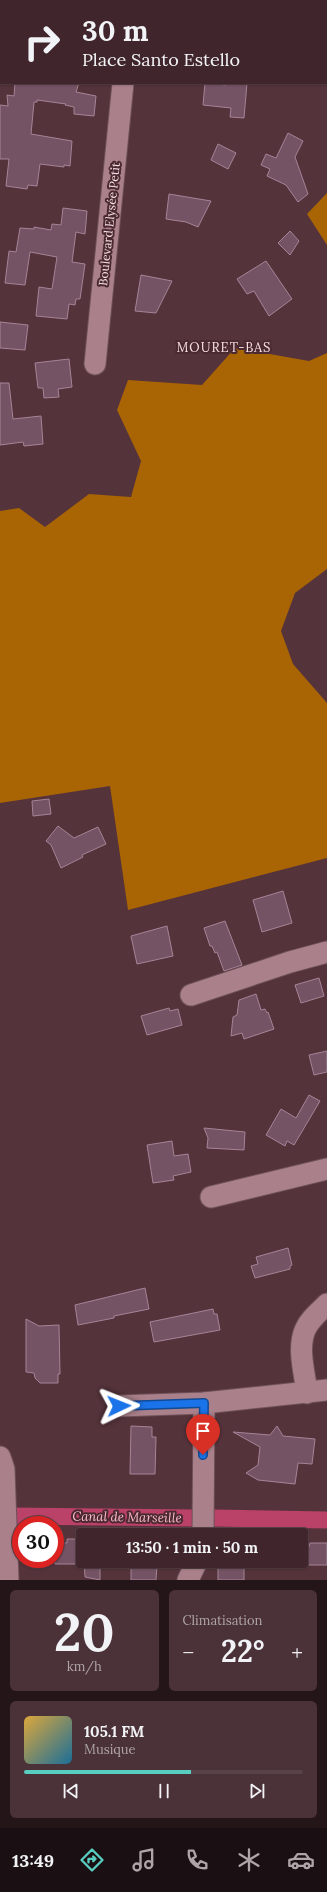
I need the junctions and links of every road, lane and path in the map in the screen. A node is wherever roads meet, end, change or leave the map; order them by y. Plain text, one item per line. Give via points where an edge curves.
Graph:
1 (123, 84) edge
2 (95, 364) dead end
3 (327, 952) edge
4 (191, 995) dead end
5 (327, 1169) edge
6 (211, 1197) dead end
7 (327, 1304) edge
8 (317, 1392) edge
9 (204, 1403) junction
10 (119, 1406) dead end
11 (0, 1457) edge
12 (4, 1528) edge
13 (203, 1528) edge
14 (194, 1568) edge
15 (8, 1580) edge
16 (188, 1580) edge

1 - 2 street, Boulevard Elysée Petit
3 - 4 street
5 - 6 street
7 - 8 street via 304,1331 301,1346
8 - 9 street
9 - 10 street
9 - 13 street
11 - 12 street via 4,1469 6,1502
12 - 15 street
14 - 16 street

